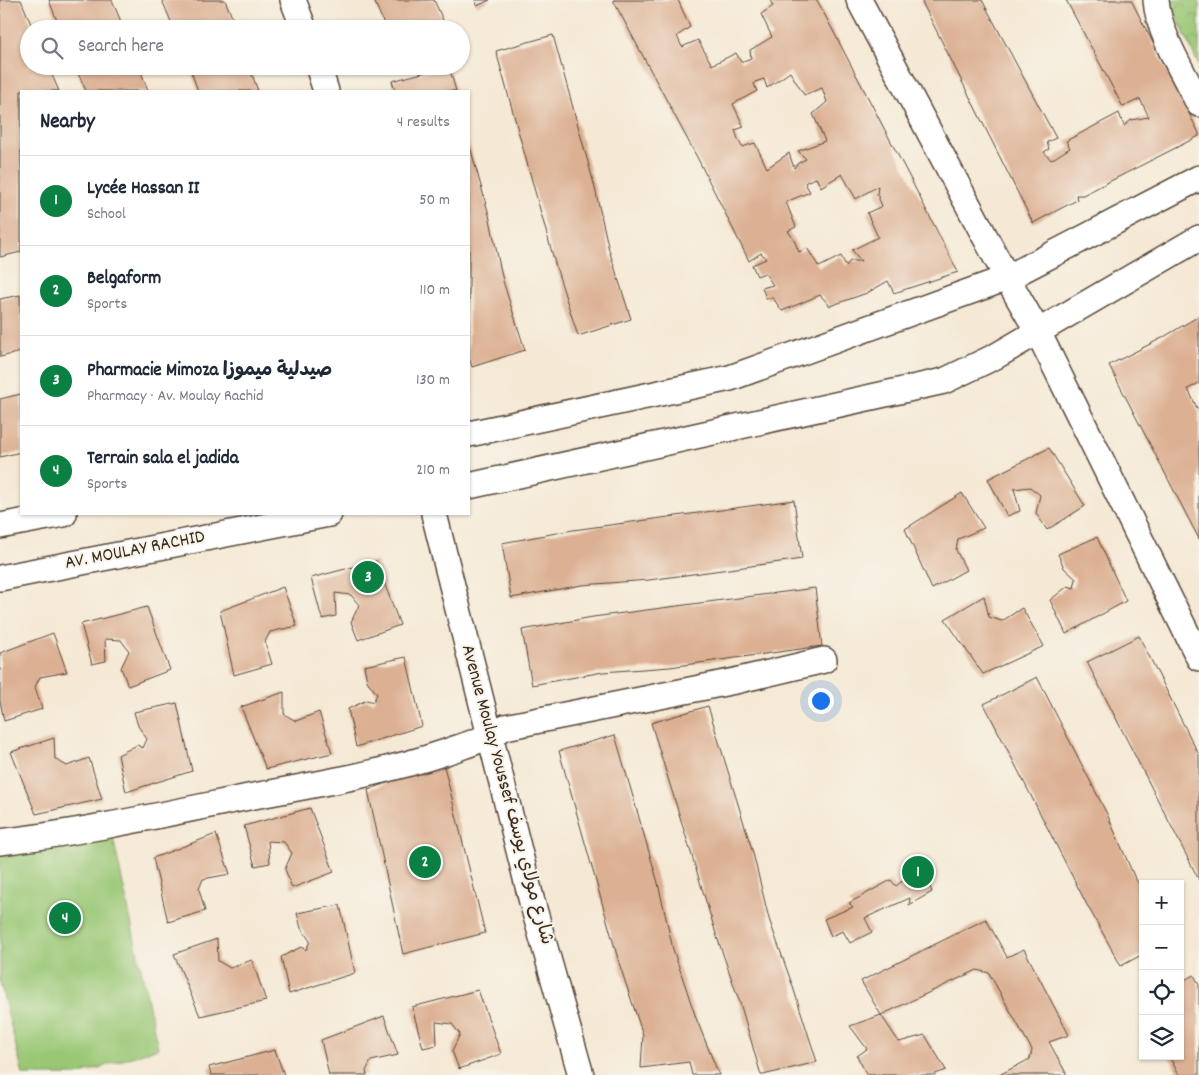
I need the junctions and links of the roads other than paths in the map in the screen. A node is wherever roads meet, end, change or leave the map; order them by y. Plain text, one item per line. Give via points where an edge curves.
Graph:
1 (293, 0) edge
2 (860, 0) edge
3 (1156, 0) edge
4 (301, 20) edge
5 (321, 75) edge
6 (326, 90) edge
7 (1199, 104) edge
8 (1199, 178) edge
9 (1199, 238) edge
10 (1006, 278) junction
11 (1038, 332) junction
12 (470, 434) edge
13 (470, 486) edge
14 (59, 515) edge
15 (324, 515) edge
16 (434, 515) edge
17 (0, 526) edge
18 (0, 578) edge
19 (1199, 658) edge
20 (824, 660) dead end
21 (490, 737) junction
22 (0, 842) edge
23 (581, 1075) edge

1 - 4 street
2 - 10 street
3 - 7 street via 1163,30
5 - 6 street
8 - 10 street
9 - 11 street
10 - 11 street
10 - 12 street via 730,378
11 - 13 street via 944,381
11 - 19 street
14 - 17 street
15 - 18 street, AV. MOULAY RACHID
16 - 21 street, Avenue Moulay Youssef شارع مولاي يوسف
20 - 21 street via 736,681 505,726
21 - 22 street via 416,762 349,778 112,825
21 - 23 street, Avenue Moulay Youssef شارع مولاي يوسف

